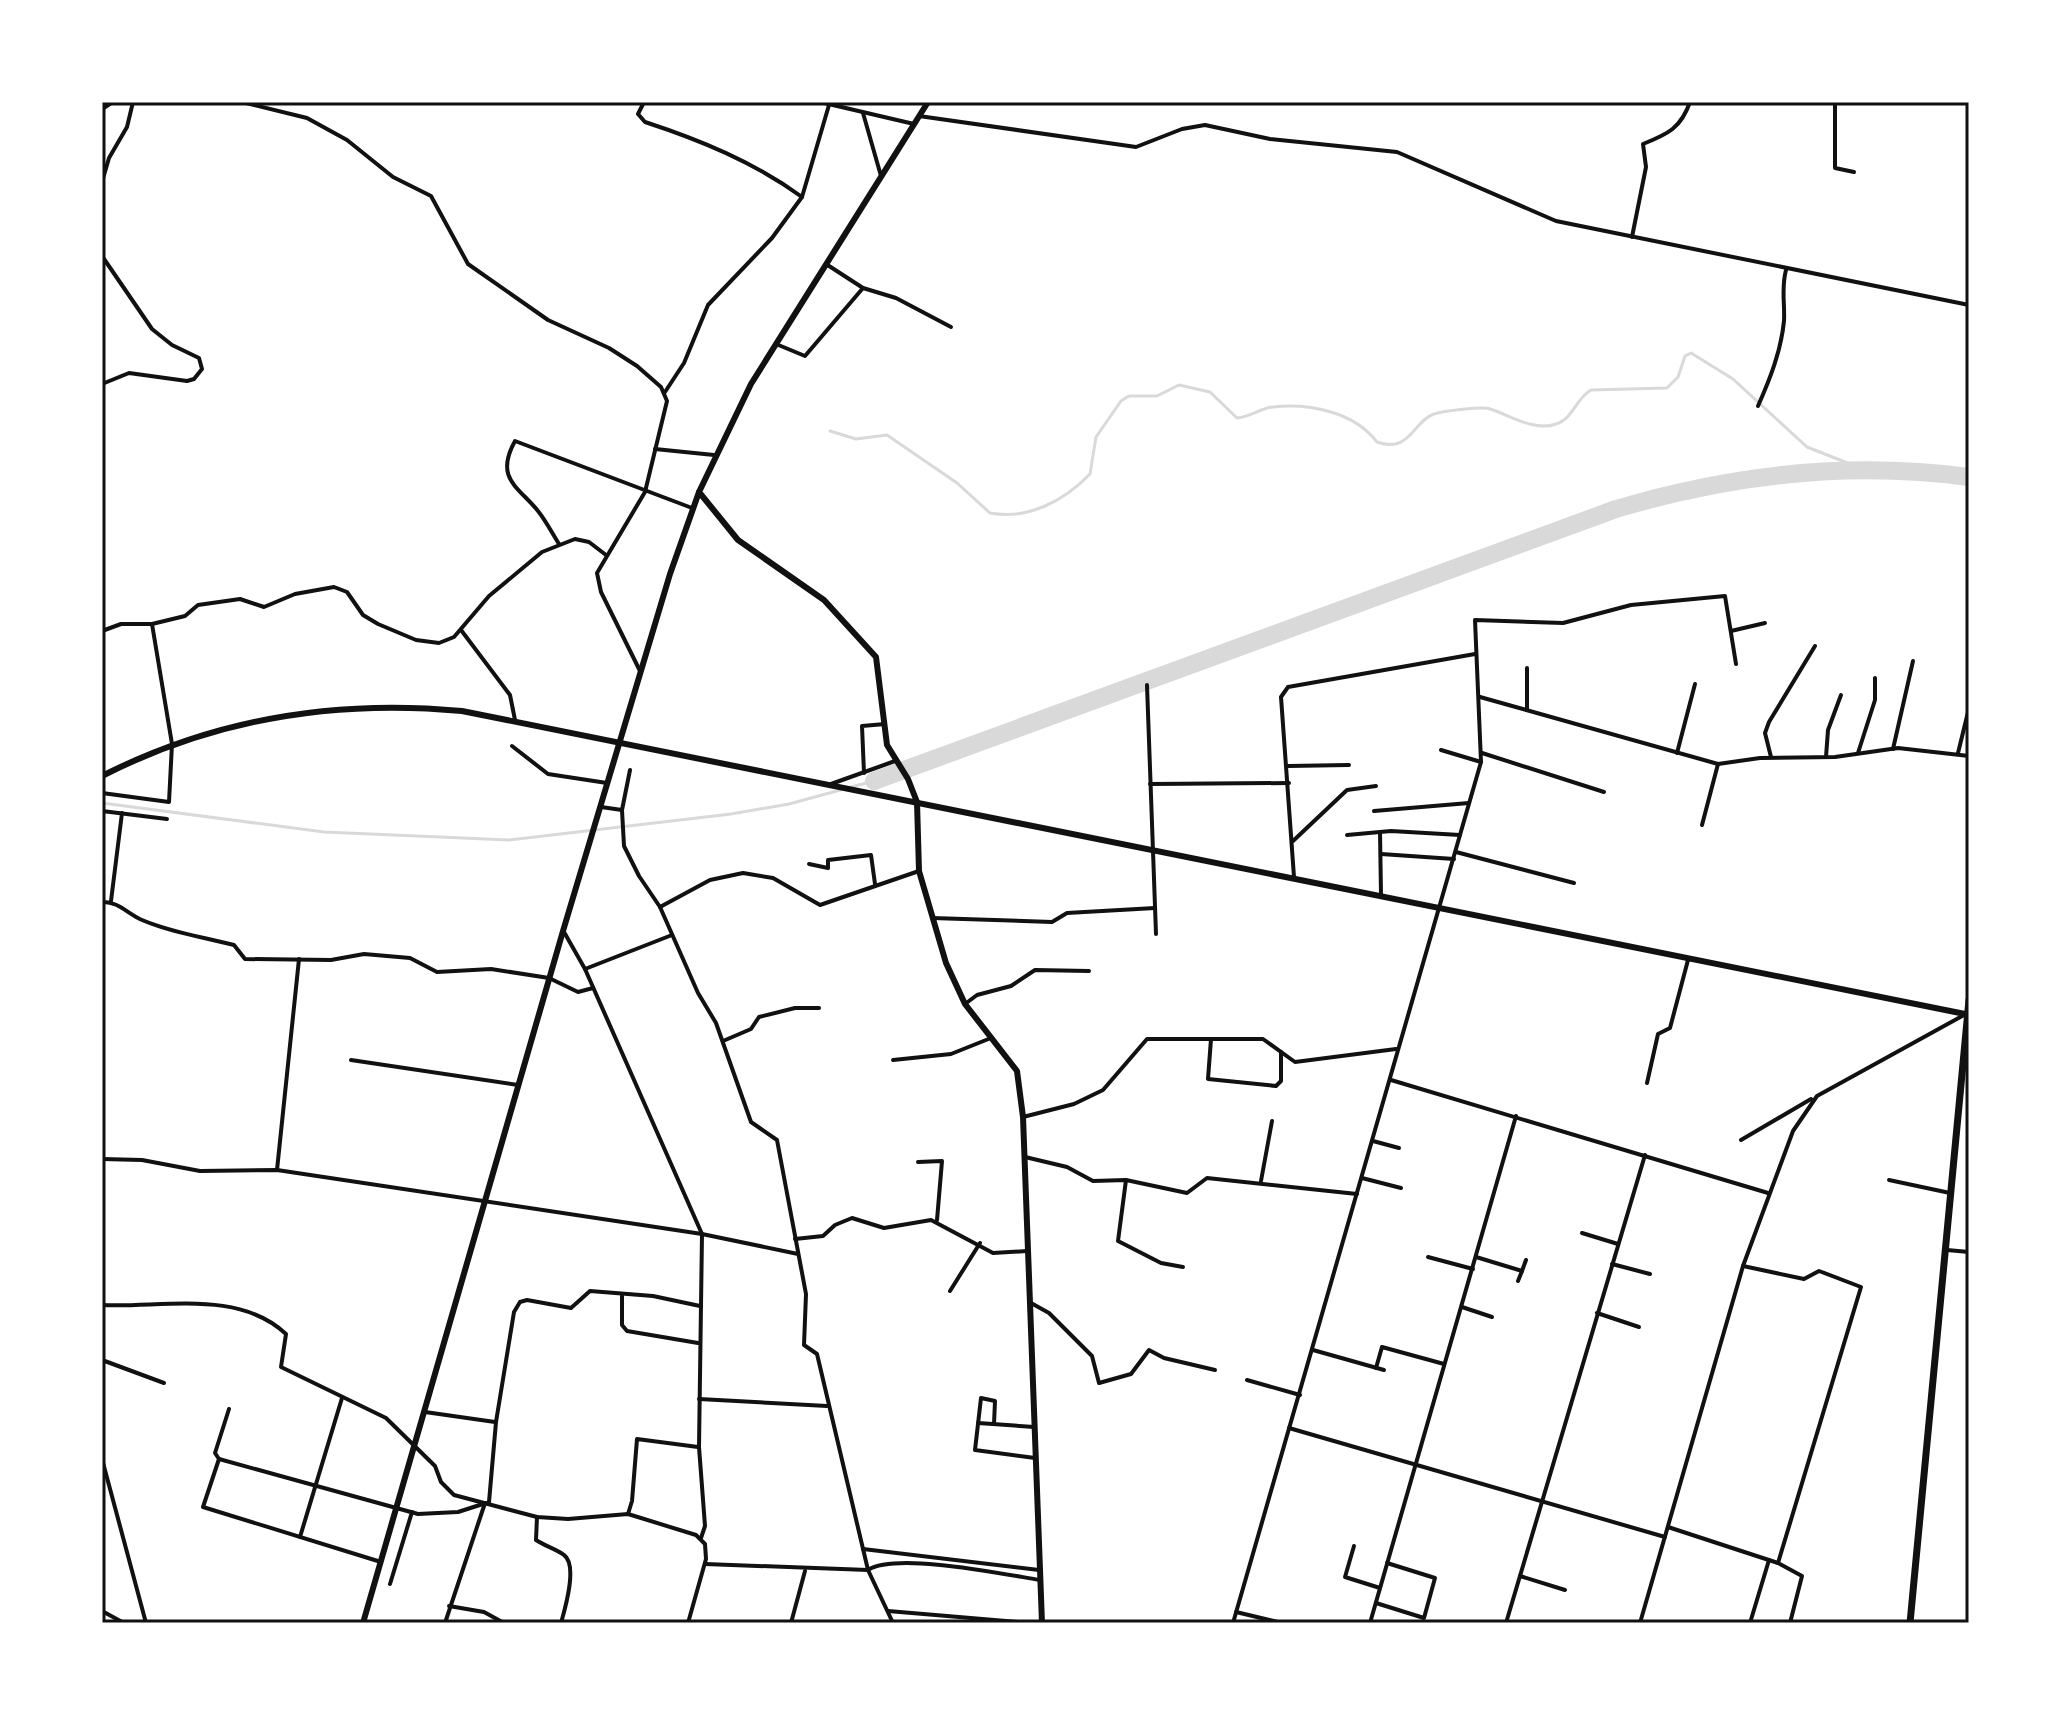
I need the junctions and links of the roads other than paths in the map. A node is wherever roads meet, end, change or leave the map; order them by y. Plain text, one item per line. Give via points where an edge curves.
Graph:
1 (111, 102) edge
2 (133, 102) edge
3 (242, 102) edge
4 (644, 102) edge
5 (820, 102) edge
6 (928, 102) edge
7 (1690, 102) edge
8 (1835, 102) edge
9 (829, 105) junction
10 (102, 108) edge
11 (863, 113) junction
12 (919, 116) junction
13 (914, 124) junction
14 (1854, 172) dead end
15 (881, 176) junction
16 (102, 182) edge
17 (802, 197) junction
18 (1632, 237) junction
19 (102, 256) edge
20 (826, 264) junction
21 (1786, 270) junction
22 (863, 288) junction
23 (1969, 305) edge
24 (951, 327) dead end
25 (776, 344) junction
26 (102, 384) edge
27 (665, 393) junction
28 (1759, 404) dead end
29 (655, 449) junction
30 (714, 455) junction
31 (645, 492) junction
32 (699, 492) junction
33 (692, 508) junction
34 (559, 544) junction
35 (606, 555) junction
36 (1765, 623) dead end
37 (152, 624) junction
38 (461, 630) junction
39 (102, 631) edge
40 (1731, 631) junction
41 (1815, 646) dead end
42 (1475, 654) junction
43 (1913, 661) dead end
44 (1736, 664) dead end
45 (1527, 668) dead end
46 (641, 673) junction
47 (1875, 678) dead end
48 (1695, 684) dead end
49 (1147, 685) dead end
50 (1841, 695) dead end
51 (1480, 697) junction
52 (1969, 709) edge
53 (1527, 710) junction
54 (515, 720) junction
55 (885, 724) junction
56 (619, 742) junction
57 (172, 744) junction
58 (512, 746) dead end
59 (1893, 749) junction
60 (1441, 750) dead end
61 (1482, 753) junction
62 (1677, 753) junction
63 (1858, 753) junction
64 (1958, 753) junction
65 (1969, 756) edge
66 (1826, 757) junction
67 (1771, 758) junction
68 (896, 762) junction
69 (1481, 762) junction
70 (1718, 764) junction
71 (1349, 765) dead end
72 (1288, 766) junction
73 (630, 770) dead end
74 (864, 773) junction
75 (102, 776) edge
76 (607, 783) junction
77 (1289, 783) junction
78 (1150, 784) junction
79 (831, 785) junction
80 (1376, 786) dead end
81 (1604, 792) dead end
82 (102, 793) edge
83 (917, 802) junction
84 (1469, 803) junction
85 (601, 807) junction
86 (622, 810) junction
87 (102, 811) edge
88 (1374, 811) dead end
89 (122, 813) junction
90 (167, 819) dead end
91 (1702, 825) dead end
92 (1380, 832) junction
93 (1347, 835) dead end
94 (1460, 836) junction
95 (1293, 841) junction
96 (1151, 849) junction
97 (1456, 852) junction
98 (1381, 854) junction
99 (1454, 859) junction
100 (809, 864) dead end
101 (919, 871) junction
102 (1294, 877) junction
103 (1574, 883) dead end
104 (875, 884) junction
105 (1381, 894) junction
106 (111, 901) junction
107 (102, 902) edge
108 (1441, 906) junction
109 (660, 907) junction
110 (1155, 908) junction
111 (932, 918) junction
112 (563, 931) junction
113 (1156, 934) dead end
114 (672, 935) junction
115 (1689, 957) junction
116 (299, 959) junction
117 (585, 969) junction
118 (1089, 971) dead end
119 (549, 978) junction
120 (593, 988) junction
121 (1969, 1000) edge
122 (965, 1004) junction
123 (819, 1008) dead end
124 (1967, 1014) edge
125 (992, 1038) junction
126 (1211, 1039) junction
127 (723, 1041) junction
128 (1397, 1049) junction
129 (1281, 1052) junction
130 (351, 1060) dead end
131 (893, 1060) dead end
132 (1391, 1080) junction
133 (1647, 1083) dead end
134 (519, 1085) junction
135 (1817, 1096) junction
136 (1516, 1116) junction
137 (1023, 1117) junction
138 (1272, 1121) dead end
139 (1741, 1140) dead end
140 (1373, 1141) junction
141 (1399, 1148) dead end
142 (1645, 1155) junction
143 (1025, 1157) junction
144 (102, 1159) edge
145 (918, 1162) dead end
146 (277, 1170) junction
147 (1362, 1178) junction
148 (1126, 1180) junction
149 (1889, 1180) dead end
150 (1261, 1181) junction
151 (1401, 1188) dead end
152 (1768, 1193) junction
153 (1950, 1193) junction
154 (1357, 1194) junction
155 (486, 1201) junction
156 (937, 1220) junction
157 (1582, 1233) dead end
158 (702, 1234) junction
159 (795, 1239) junction
160 (980, 1243) junction
161 (1618, 1244) junction
162 (1944, 1250) junction
163 (1027, 1251) junction
164 (1969, 1252) edge
165 (798, 1254) junction
166 (1428, 1257) dead end
167 (1476, 1257) junction
168 (1526, 1260) dead end
169 (1612, 1264) junction
170 (1743, 1266) junction
171 (1183, 1267) dead end
172 (1473, 1269) junction
173 (1522, 1271) junction
174 (1650, 1274) dead end
175 (1518, 1281) dead end
176 (950, 1291) dead end
177 (622, 1296) junction
178 (1029, 1302) junction
179 (102, 1305) edge
180 (700, 1306) junction
181 (1462, 1307) junction
182 (1597, 1313) junction
183 (1492, 1317) dead end
184 (1639, 1327) dead end
185 (699, 1343) junction
186 (1313, 1350) junction
187 (102, 1360) edge
188 (1445, 1364) junction
189 (1376, 1368) junction
190 (1215, 1370) dead end
191 (1384, 1370) dead end
192 (1247, 1380) dead end
193 (164, 1383) dead end
194 (1300, 1395) junction
195 (342, 1398) junction
196 (699, 1399) junction
197 (827, 1406) junction
198 (229, 1409) dead end
199 (422, 1412) junction
200 (496, 1422) junction
201 (978, 1423) junction
202 (994, 1424) junction
203 (1034, 1427) junction
204 (1289, 1428) junction
205 (414, 1446) junction
206 (699, 1447) junction
207 (1035, 1458) junction
208 (102, 1459) edge
209 (219, 1459) junction
210 (1416, 1466) junction
211 (317, 1486) junction
212 (1541, 1500) junction
213 (487, 1503) junction
214 (396, 1509) junction
215 (412, 1512) junction
216 (628, 1514) junction
217 (537, 1517) junction
218 (1668, 1527) junction
219 (300, 1537) junction
220 (1665, 1537) junction
221 (701, 1538) junction
222 (1354, 1546) dead end
223 (863, 1549) junction
224 (1769, 1560) junction
225 (381, 1562) junction
226 (1387, 1563) junction
227 (1778, 1563) junction
228 (705, 1564) junction
229 (805, 1570) junction
230 (868, 1570) junction
231 (1039, 1570) junction
232 (1520, 1576) junction
233 (1040, 1580) junction
234 (390, 1584) dead end
235 (1380, 1588) junction
236 (1565, 1590) dead end
237 (1376, 1603) junction
238 (449, 1606) junction
239 (102, 1611) edge
240 (888, 1611) junction
241 (1236, 1612) junction
242 (124, 1623) edge
243 (146, 1623) edge
244 (363, 1623) edge
245 (445, 1623) edge
246 (504, 1623) edge
247 (561, 1623) edge
248 (688, 1623) edge
249 (791, 1623) edge
250 (893, 1623) edge
251 (1030, 1623) edge
252 (1042, 1623) edge
253 (1233, 1623) edge
254 (1282, 1623) edge
255 (1370, 1623) edge
256 (1506, 1623) edge
257 (1640, 1623) edge
258 (1750, 1623) edge
259 (1790, 1623) edge
260 (1910, 1623) edge

1 - 10 street
2 - 16 street
3 - 27 street via 307,118 347,140 393,177 431,196 468,264 548,320 637,366
4 - 17 street via 638,114 645,122 704,140
5 - 9 street
6 - 12 street
7 - 18 street via 1672,132 1643,144 1646,167
8 - 14 street via 1835,168
9 - 11 street
9 - 17 street
11 - 13 street
11 - 15 street
12 - 13 street
12 - 18 street via 1136,147 1205,125 1270,139 1397,152 1542,217
13 - 15 street
15 - 20 street
17 - 27 street via 772,238 708,305
18 - 21 street
19 - 26 street via 152,329 202,364 200,373 187,381 129,373
20 - 22 street
20 - 25 street
21 - 23 street
21 - 28 street via 1776,362
22 - 24 street via 896,298
22 - 25 street via 805,356
25 - 30 street
27 - 29 street
29 - 30 street
29 - 31 street
30 - 32 street
31 - 33 street
31 - 34 street via 515,441 508,460 513,488 538,512
31 - 35 street
32 - 33 street
32 - 55 street via 738,540 824,600 872,650 880,664
33 - 46 street
34 - 35 street via 582,540
34 - 38 street via 519,568
35 - 46 street via 597,573 601,592
36 - 40 street
37 - 38 street via 185,616 198,605 240,599 264,607 334,587 347,592 370,620 416,640 439,643
37 - 39 street via 121,624
37 - 57 street
38 - 54 street via 510,695
40 - 42 street via 1725,596 1631,605 1563,623 1475,620
40 - 44 street
41 - 67 street via 1769,722 1765,733
42 - 51 street
42 - 72 street via 1288,687 1281,697
43 - 59 street
45 - 53 street
46 - 56 street
47 - 63 street via 1875,700
48 - 62 street
49 - 78 street
50 - 66 street via 1828,730
51 - 53 street
51 - 61 street
52 - 64 street
53 - 62 street
54 - 56 street
54 - 57 street via 418,707 354,706 277,715
55 - 68 street
55 - 74 street via 862,726
56 - 76 street
56 - 79 street
57 - 75 street
57 - 82 street via 169,802
58 - 76 street via 548,774
59 - 63 street
59 - 64 street
60 - 69 street
61 - 69 street
61 - 81 street
62 - 70 street
63 - 66 street
64 - 65 street
66 - 67 street
67 - 70 street
68 - 74 street
68 - 83 street
69 - 84 street
70 - 91 street
71 - 72 street
72 - 77 street
73 - 86 street
74 - 79 street
76 - 85 street
77 - 78 street
77 - 95 street
78 - 96 street
79 - 83 street
80 - 95 street via 1347,790
83 - 96 street
83 - 101 street
84 - 88 street
84 - 94 street
85 - 86 street
85 - 112 street
86 - 109 street via 622,833 639,876
87 - 89 street
89 - 90 street
89 - 106 street
92 - 93 street
92 - 94 street
92 - 98 street
94 - 97 street
95 - 102 street
96 - 102 street
96 - 110 street
97 - 99 street
97 - 103 street
98 - 99 street
98 - 105 street
99 - 108 street
100 - 104 street via 828,868 828,860 871,855
101 - 104 street
101 - 111 street
102 - 105 street
104 - 109 street via 820,905 768,877 725,875
105 - 108 street
106 - 107 street
106 - 116 street via 181,934 234,945 245,959
108 - 115 street
108 - 128 street
109 - 114 street
110 - 111 street via 1067,913 1052,922
110 - 113 street
111 - 122 street
112 - 117 street
112 - 119 street
114 - 117 street
114 - 127 street
115 - 124 street
115 - 133 street via 1670,1028 1658,1034
116 - 119 street via 364,954 410,958 437,972 491,969
116 - 146 street
117 - 120 street
118 - 122 street via 1035,970
119 - 120 street via 578,992
119 - 134 street
120 - 158 street
121 - 124 highway
122 - 125 street
123 - 127 street via 759,1017 751,1029
124 - 135 street
124 - 153 highway
125 - 131 street via 951,1054
125 - 137 street via 1017,1071
126 - 129 street via 1263,1039
126 - 129 street via 1208,1079 1276,1086 1281,1081
126 - 137 street via 1147,1039 1103,1090
127 - 159 street via 751,1122 777,1140
128 - 129 street via 1295,1062
128 - 132 street
130 - 134 street
132 - 136 street
132 - 140 street
134 - 155 street
135 - 139 street
135 - 152 street via 1793,1131
136 - 142 street
136 - 167 street
137 - 143 street
138 - 150 street
140 - 141 street
140 - 147 street
142 - 152 street
142 - 161 street
143 - 148 street via 1067,1167 1093,1181
143 - 163 street
144 - 146 street via 200,1171
145 - 156 street via 942,1161
146 - 155 street
147 - 151 street
147 - 154 street
148 - 150 street via 1187,1193 1207,1178
148 - 171 street via 1118,1241 1161,1263
149 - 153 street
150 - 154 street
152 - 170 street
153 - 162 highway
154 - 186 street
155 - 158 street
155 - 199 street
156 - 159 street via 884,1228 852,1218 823,1236
156 - 160 street
157 - 161 street
158 - 165 street
158 - 180 street
159 - 165 street
160 - 163 street via 998,1254
160 - 176 street
161 - 169 street
162 - 164 street
162 - 260 highway
163 - 178 street
165 - 197 street via 806,1294 804,1345 817,1354
166 - 172 street
167 - 172 street
167 - 173 street
168 - 173 street
169 - 174 street
169 - 182 street
170 - 218 street
170 - 227 street via 1804,1279 1819,1271 1861,1287
172 - 181 street
173 - 175 street
177 - 180 street
177 - 185 street via 622,1325 627,1331
177 - 200 street via 590,1291 571,1308 520,1302
178 - 190 street via 1049,1313 1092,1356 1099,1383 1131,1374 1149,1350
178 - 203 street
179 - 195 street via 204,1304 243,1310 273,1322 286,1334 281,1367
180 - 185 street
181 - 183 street
181 - 188 street
182 - 184 street
182 - 212 street
185 - 196 street
186 - 189 street
186 - 194 street
187 - 193 street
188 - 189 street via 1382,1347
188 - 210 street
189 - 191 street
192 - 194 street
194 - 204 street
195 - 205 street via 386,1418
195 - 211 street
196 - 197 street
196 - 206 street
197 - 223 street
198 - 209 street via 215,1453
199 - 200 street
199 - 205 street
200 - 213 street
201 - 202 street
201 - 202 street via 981,1398 995,1401
201 - 207 street via 975,1450
202 - 203 street
203 - 207 street
204 - 210 street
204 - 241 street
205 - 213 street via 435,1466 447,1490
205 - 214 street
206 - 216 street via 637,1439
206 - 221 street via 705,1526
207 - 231 street
208 - 243 street
209 - 211 street
209 - 219 street via 203,1507
210 - 212 street
210 - 226 street
211 - 214 street
211 - 219 street
212 - 220 street
212 - 232 street
213 - 215 street via 458,1512
213 - 217 street
213 - 238 street
214 - 215 street
214 - 225 street
215 - 234 street
216 - 217 street
216 - 221 street
217 - 247 street via 536,1540 570,1563
218 - 220 street
218 - 224 street
219 - 225 street
220 - 257 street
221 - 228 street
222 - 235 street via 1345,1577
223 - 230 street
223 - 231 street
224 - 227 street
224 - 258 street
225 - 244 street
226 - 235 street
226 - 237 street via 1435,1578 1424,1618
227 - 259 street via 1802,1576
228 - 229 street
228 - 248 street
229 - 230 street
229 - 249 street
230 - 233 street via 920,1563
230 - 240 street
231 - 233 street
232 - 236 street
232 - 256 street
233 - 252 street
235 - 237 street
237 - 255 street
238 - 245 street
238 - 246 street via 484,1612
239 - 242 street
240 - 250 street
240 - 251 street
241 - 253 street
241 - 254 street

